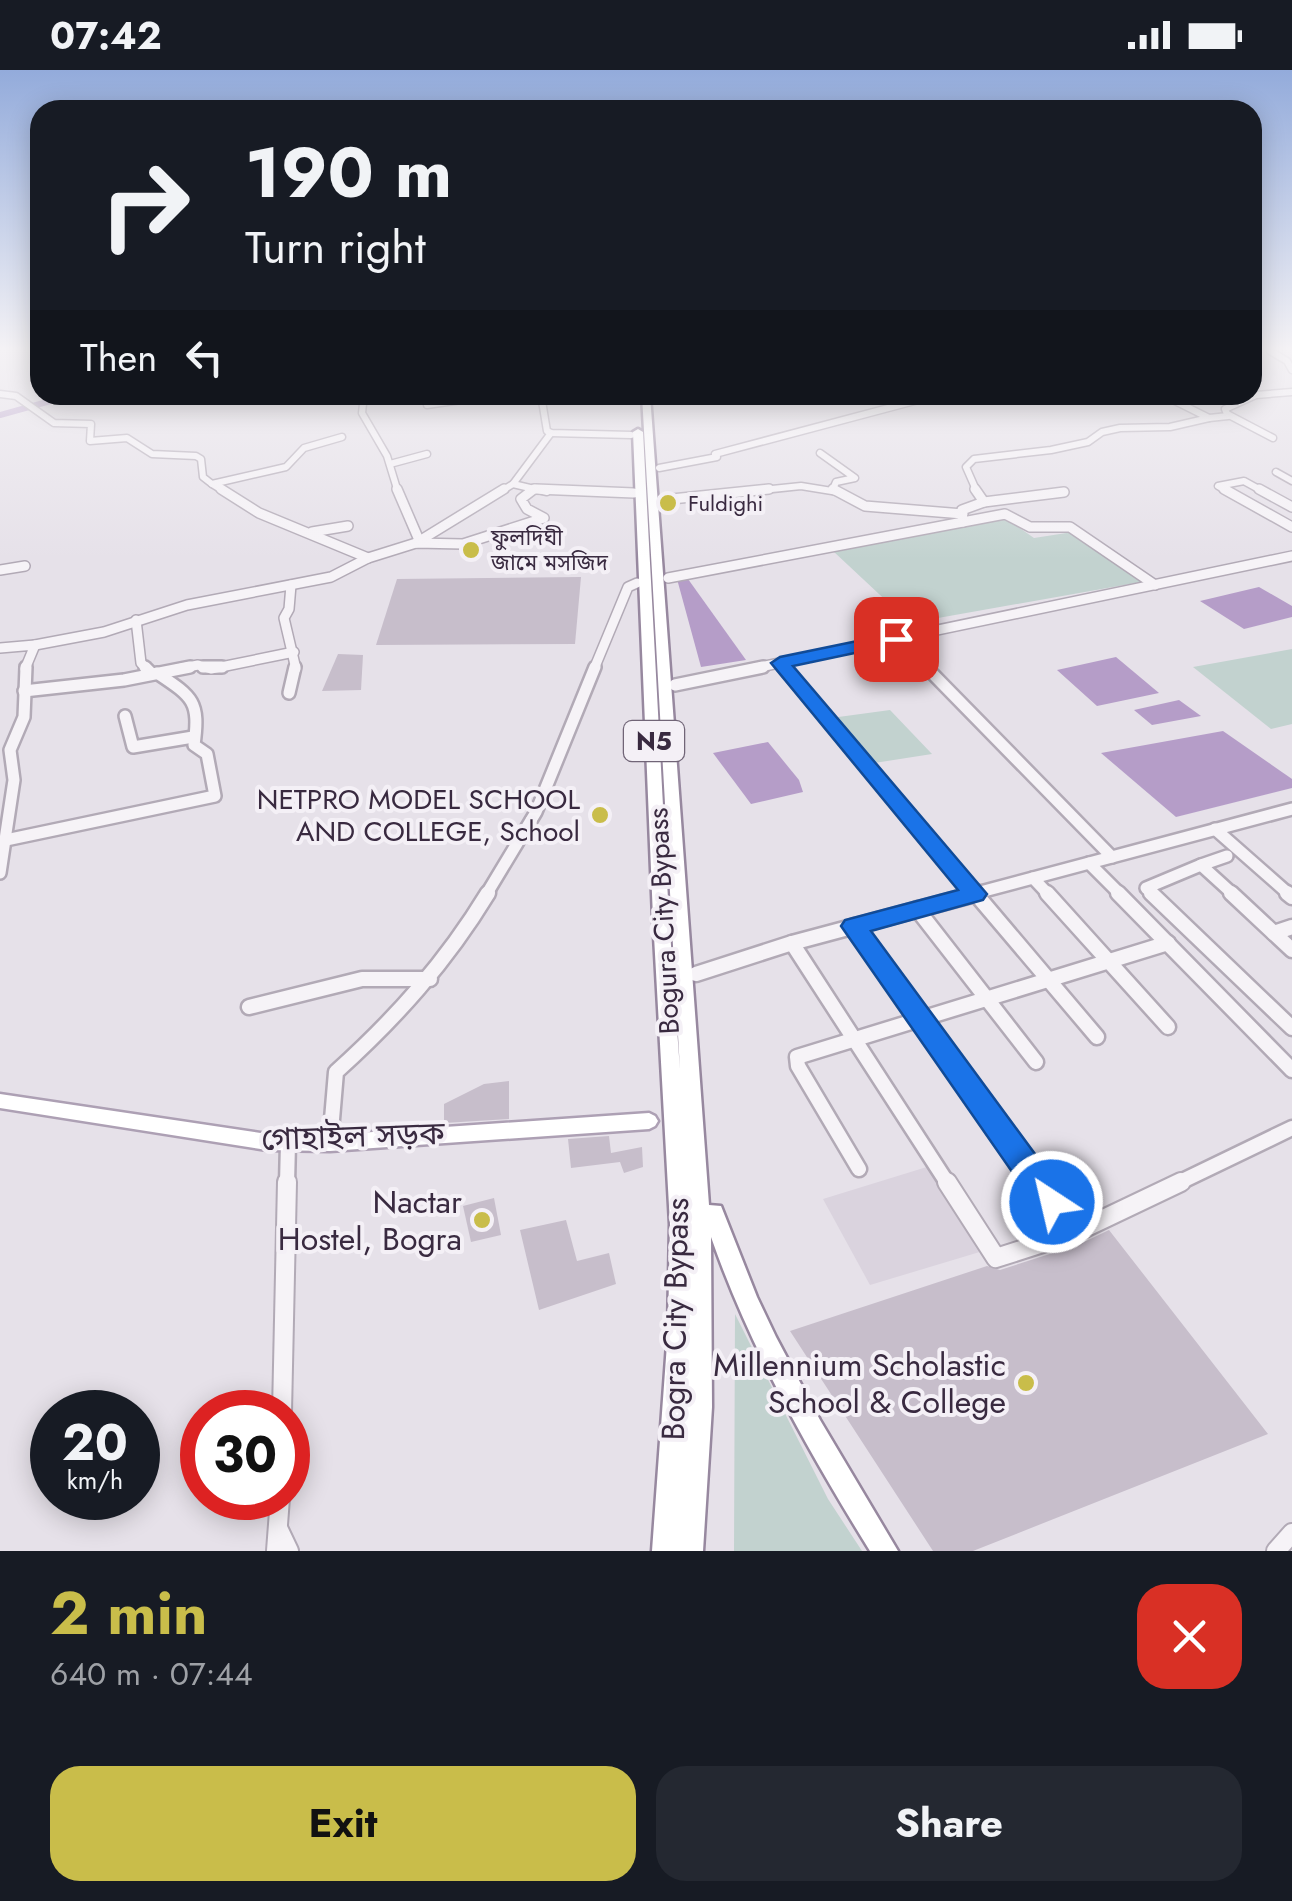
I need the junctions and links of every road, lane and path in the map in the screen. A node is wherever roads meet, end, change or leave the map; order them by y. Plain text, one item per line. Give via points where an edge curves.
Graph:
1 (50, 420) edge
2 (368, 420) edge
3 (545, 420) edge
4 (639, 420) edge
5 (648, 420) edge
6 (843, 420) edge
7 (1199, 420) edge
8 (1239, 420) edge
9 (551, 433) junction
10 (631, 435) dead end
11 (342, 436) dead end
12 (1273, 438) dead end
13 (820, 453) dead end
14 (427, 454) dead end
15 (390, 464) junction
16 (659, 468) dead end
17 (1276, 472) dead end
18 (1292, 481) edge
19 (212, 484) junction
20 (513, 484) junction
21 (833, 488) junction
22 (534, 489) junction
23 (1064, 492) dead end
24 (634, 493) dead end
25 (662, 500) dead end
26 (984, 502) junction
27 (1290, 505) edge
28 (963, 518) junction
29 (348, 526) dead end
30 (1292, 527) edge
31 (312, 532) junction
32 (417, 542) junction
33 (1292, 556) edge
34 (368, 558) junction
35 (25, 566) dead end
36 (0, 570) edge
37 (668, 578) dead end
38 (638, 583) dead end
39 (291, 585) junction
40 (1155, 585) junction
41 (136, 620) junction
42 (896, 639) junction
43 (34, 645) junction
44 (0, 648) edge
45 (294, 652) junction
46 (780, 663) junction
47 (154, 673) junction
48 (675, 685) dead end
49 (24, 691) junction
50 (289, 693) dead end
51 (126, 716) dead end
52 (193, 736) junction
53 (1292, 809) edge
54 (5, 812) edge
55 (1215, 830) junction
56 (6, 840) junction
57 (1227, 856) dead end
58 (1112, 857) junction
59 (1089, 863) junction
60 (1201, 865) junction
61 (0, 873) edge
62 (1033, 878) junction
63 (975, 894) junction
64 (1292, 897) edge
65 (917, 910) junction
66 (854, 926) junction
67 (1292, 927) edge
68 (1274, 933) junction
69 (792, 943) junction
70 (1168, 943) junction
71 (1292, 950) edge
72 (1108, 960) junction
73 (696, 974) dead end
74 (1047, 978) junction
75 (430, 979) junction
76 (986, 997) junction
77 (249, 1006) dead end
78 (920, 1018) junction
79 (1168, 1027) dead end
80 (1292, 1028) edge
81 (852, 1036) junction
82 (1097, 1037) dead end
83 (1036, 1062) dead end
84 (1292, 1070) edge
85 (680, 1088) junction
86 (0, 1101) edge
87 (648, 1121) dead end
88 (1292, 1128) edge
89 (288, 1143) junction
90 (330, 1143) junction
91 (858, 1169) dead end
92 (713, 1213) dead end
93 (1074, 1232) junction
94 (282, 1390) edge
95 (280, 1520) edge
96 (280, 1530) junction
97 (1292, 1533) edge
98 (276, 1551) edge
99 (289, 1551) edge
100 (665, 1551) edge
101 (690, 1551) edge
102 (886, 1551) edge
103 (1276, 1551) edge

1 - 19 street via 92,424 90,440 127,438 152,454 196,456 202,477
2 - 15 street
3 - 9 street
4 - 85 highway, Bogura City Bypass / N5
5 - 85 highway, Bogura City Bypass via 670,735
6 - 16 street
7 - 26 street via 1120,428 1052,450 974,459 966,467
8 - 12 street
9 - 10 street
9 - 20 street
11 - 19 street via 304,448 286,467
13 - 21 street via 855,478
14 - 15 street
15 - 32 street
17 - 18 street
19 - 31 street via 258,513
20 - 22 street
20 - 32 street
21 - 25 street
21 - 28 street via 865,506
22 - 24 street
22 - 32 street via 521,500 544,518 463,544
23 - 26 street
26 - 28 street via 968,505
27 - 30 street via 1244,481 1218,486
28 - 37 street
28 - 40 street via 1005,514 1030,527 1070,527
29 - 31 street
31 - 34 street
32 - 34 street
33 - 40 street
34 - 39 street via 332,577
35 - 36 street
38 - 75 street via 628,587 536,812
39 - 41 street
39 - 45 street via 284,618
40 - 42 street
41 - 43 street
41 - 47 street via 141,663
42 - 46 street
42 - 58 street
43 - 44 street
43 - 49 street
45 - 47 street
45 - 50 street
46 - 48 street
46 - 63 street
47 - 49 street
47 - 52 street via 184,691 198,713
49 - 54 street
51 - 52 street via 130,746
52 - 56 street via 207,754 212,798
53 - 55 street
54 - 56 street
55 - 58 street
55 - 64 street
56 - 61 street
57 - 60 street
58 - 59 street
59 - 62 street
59 - 70 street
60 - 68 street
60 - 80 street via 1146,888
62 - 63 street
62 - 72 street
63 - 65 street
63 - 74 street
65 - 66 street
65 - 76 street
66 - 69 street
66 - 78 street
67 - 68 street
68 - 71 street
69 - 73 street
69 - 81 street
70 - 72 street
70 - 84 street
72 - 74 street
72 - 79 street
74 - 76 street
74 - 82 street
75 - 77 street via 375,977
75 - 90 street via 336,1072
76 - 78 street
76 - 83 street
78 - 81 street
78 - 93 street
81 - 91 street via 796,1061
81 - 93 street via 996,1258
85 - 100 highway, Bogra City Bypass / N5 via 680,1330
85 - 101 highway, Bogra City Bypass / N5 via 701,1271
86 - 89 main road, গোহাইল সড়ক
87 - 90 main road, গোহাইল সড়ক
88 - 93 street
89 - 90 main road, গোহাইল সড়ক
89 - 94 street
92 - 102 highway via 757,1330
95 - 96 street
96 - 98 street
96 - 99 street
97 - 103 street

